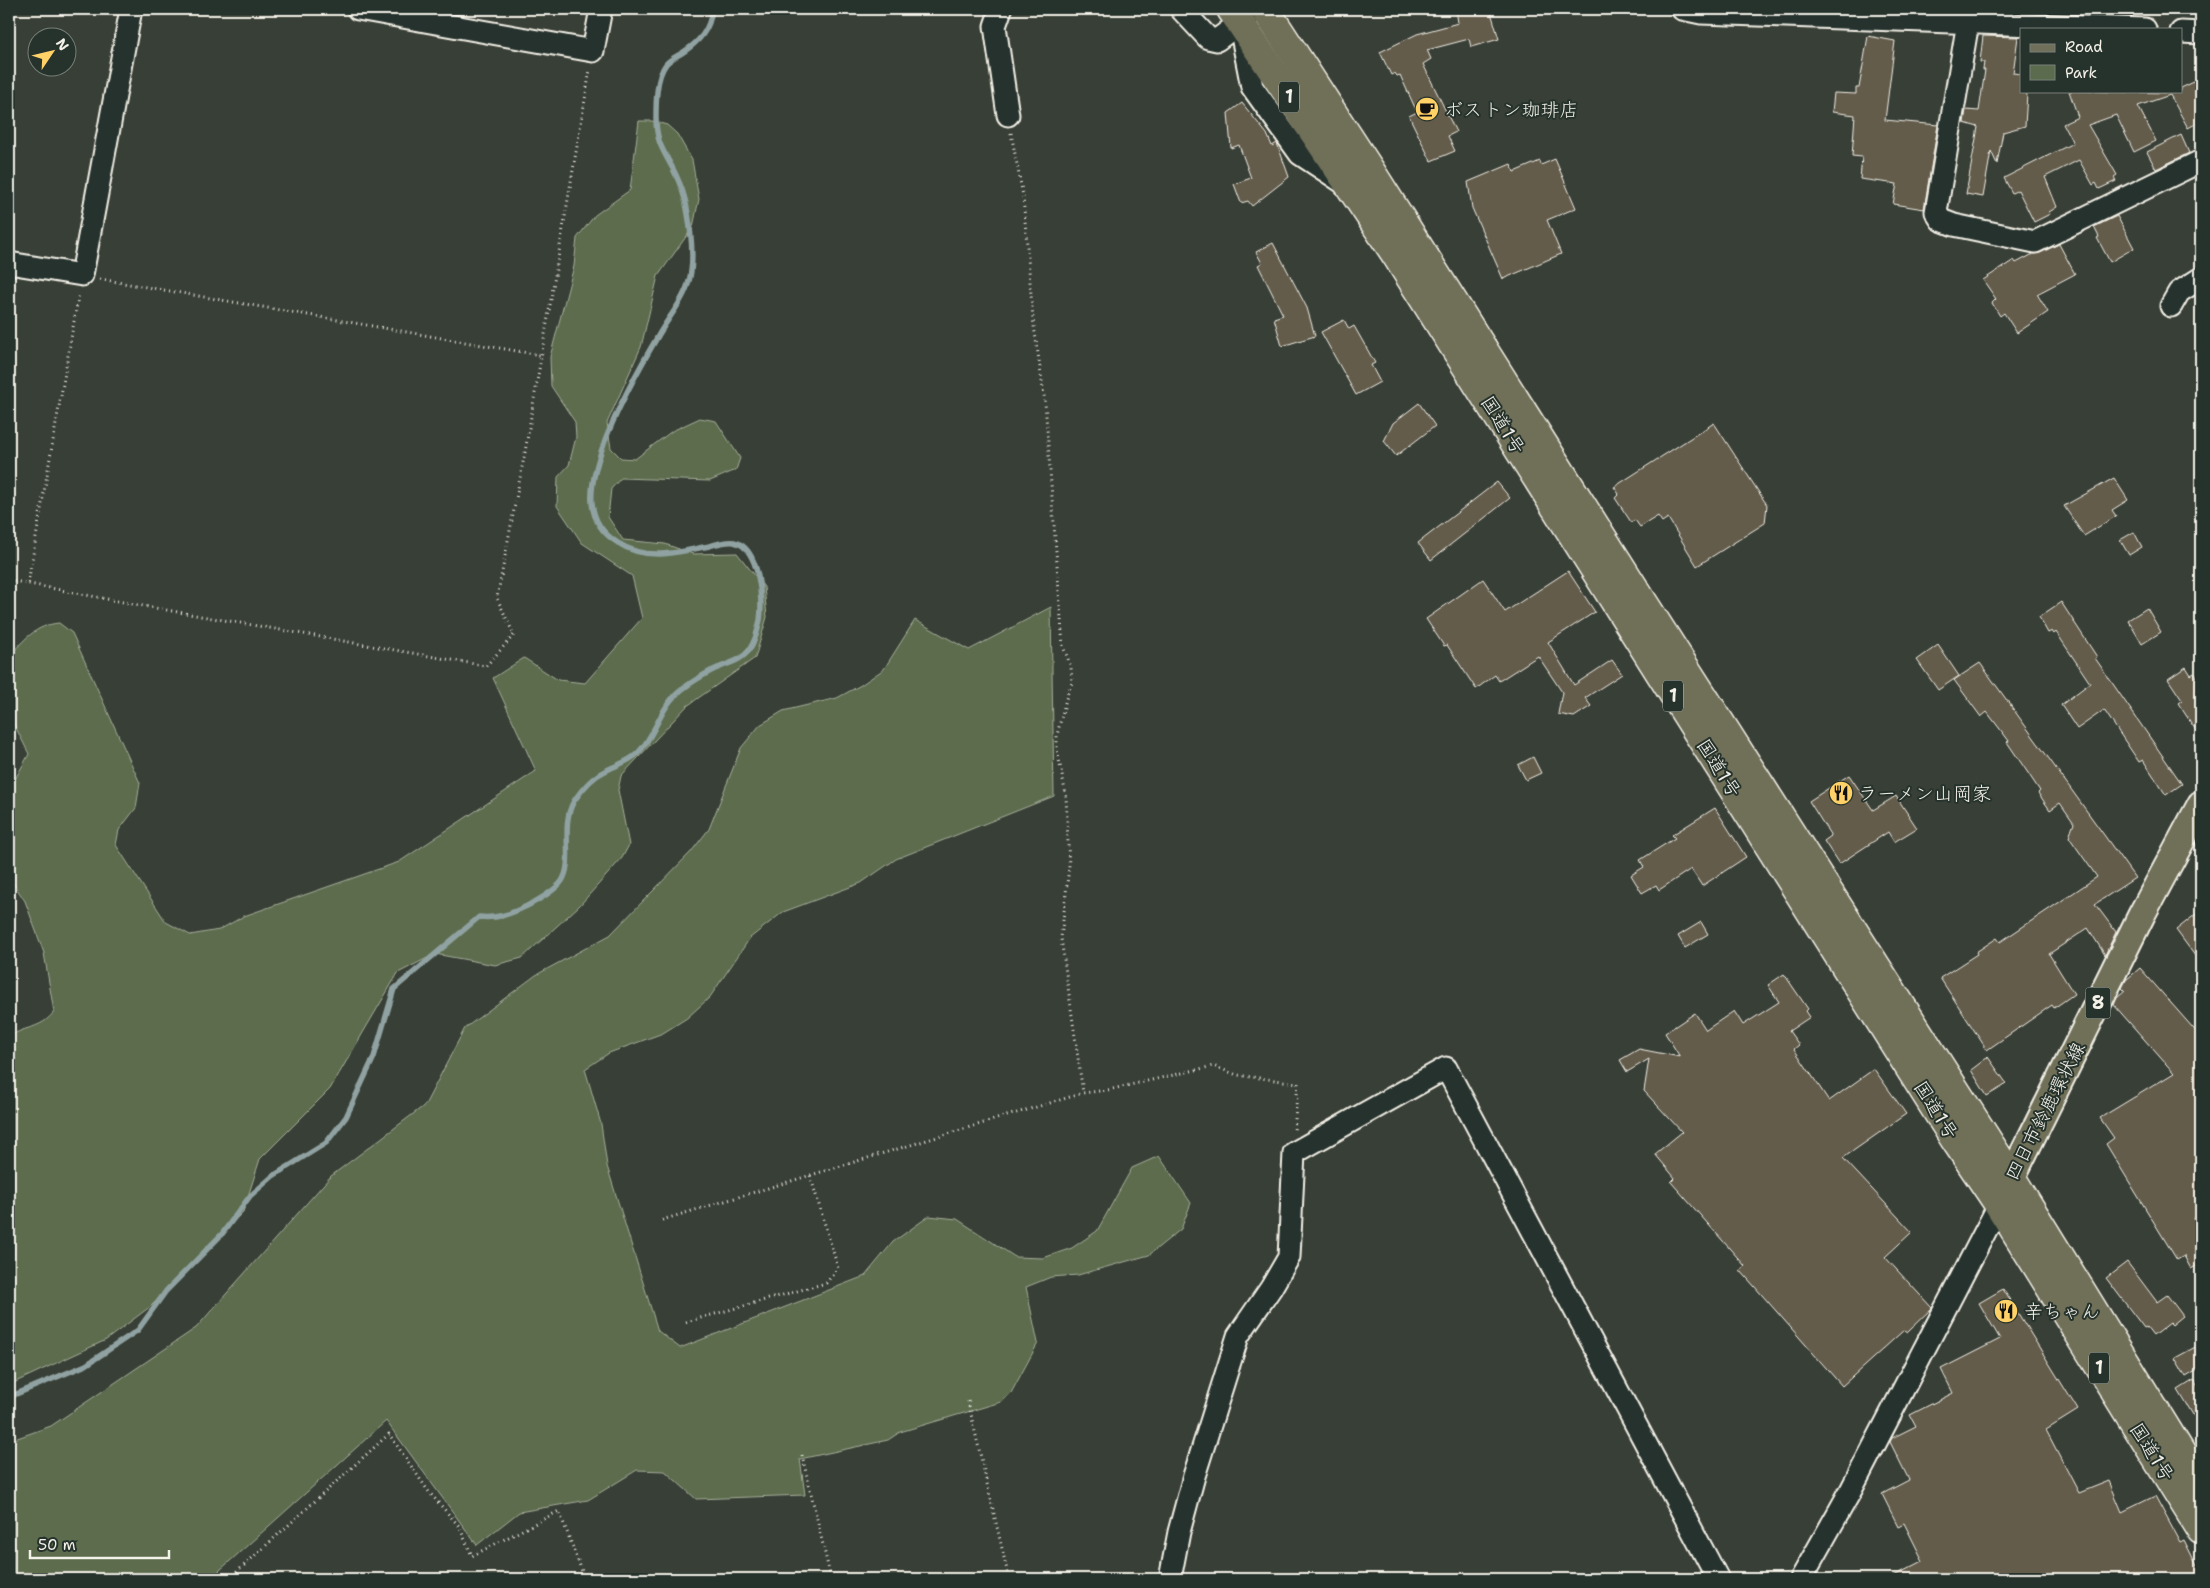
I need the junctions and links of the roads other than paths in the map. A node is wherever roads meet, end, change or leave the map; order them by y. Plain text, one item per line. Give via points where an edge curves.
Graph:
1 (131, 9) edge
2 (358, 9) edge
3 (601, 9) edge
4 (1001, 9) edge
5 (1180, 9) edge
6 (1266, 9) edge
7 (1682, 9) edge
8 (1243, 13) edge
9 (1968, 22) junction
10 (2120, 28) edge
11 (2182, 32) edge
12 (2201, 33) edge
13 (1008, 115) road end
14 (2201, 161) edge
15 (1348, 186) junction
16 (9, 263) edge
17 (2201, 278) edge
18 (2171, 306) dead end
19 (1587, 536) junction
20 (2201, 804) edge
21 (1825, 911) junction
22 (2011, 1177) junction
23 (1999, 1205) junction
24 (2201, 1484) edge
25 (2201, 1530) edge
26 (1170, 1579) edge
27 (1718, 1579) edge
28 (1801, 1579) edge

1 - 16 street via 82,275
2 - 3 street via 593,51
4 - 13 street via 995,26
5 - 8 street via 1208,38 1217,40
6 - 19 highway, 国道1号 / 1 via 1381,187
7 - 9 street via 1701,13
8 - 15 highway, 国道1号 / 1
8 - 15 street via 1252,87 1300,154
9 - 10 street
9 - 14 street via 1936,212 1941,220 2034,242
11 - 12 street
15 - 19 highway, 国道1号 / 1
17 - 18 street via 2180,292
19 - 21 highway, 国道1号 / 1
20 - 22 main road, 四日市鈴鹿環状線 / 8 via 2142,914
21 - 22 highway, 国道1号 / 1
21 - 23 highway, 国道1号 / 1 via 1954,1140
22 - 23 main road, 四日市鈴鹿環状線 / 8
22 - 24 highway, 国道1号 / 1
23 - 25 highway, 国道1号 / 1
23 - 28 street via 1859,1475
26 - 27 street via 1194,1476 1238,1336 1289,1257 1294,1153 1446,1068

